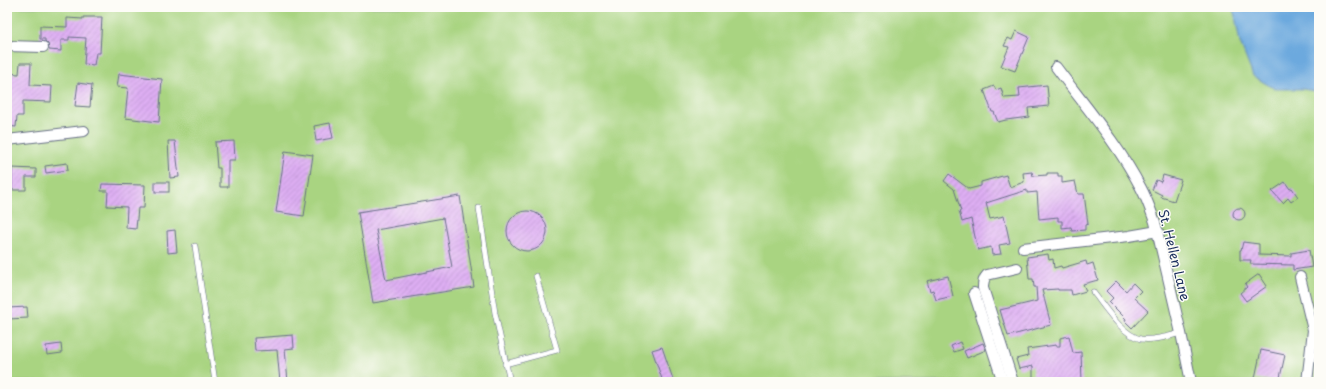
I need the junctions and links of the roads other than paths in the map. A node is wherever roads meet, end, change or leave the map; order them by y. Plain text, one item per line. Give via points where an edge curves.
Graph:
1 (7, 46) edge
2 (43, 47) dead end
3 (1056, 67) dead end
4 (84, 131) dead end
5 (7, 140) edge
6 (479, 208) dead end
7 (1158, 231) junction
8 (195, 246) dead end
9 (1023, 248) dead end
10 (1017, 268) dead end
11 (536, 276) dead end
12 (1300, 277) dead end
13 (1094, 292) dead end
14 (974, 293) dead end
15 (1181, 333) junction
16 (1316, 338) edge
17 (505, 364) junction
18 (215, 382) edge
19 (510, 382) edge
20 (1003, 382) edge
21 (1013, 382) edge
22 (1191, 382) edge
23 (1307, 382) edge

1 - 2 street
3 - 7 street, St. Hellen Lane via 1119,152 1141,189
4 - 5 street
6 - 17 lane
7 - 9 street
7 - 15 street, St. Hellen Lane
8 - 18 lane
10 - 21 street via 987,275 983,282
11 - 17 lane via 557,350
12 - 16 street
13 - 15 lane via 1125,331 1132,335 1150,339
14 - 20 street
15 - 22 street, St. Hellen Lane
16 - 23 street
17 - 19 lane

